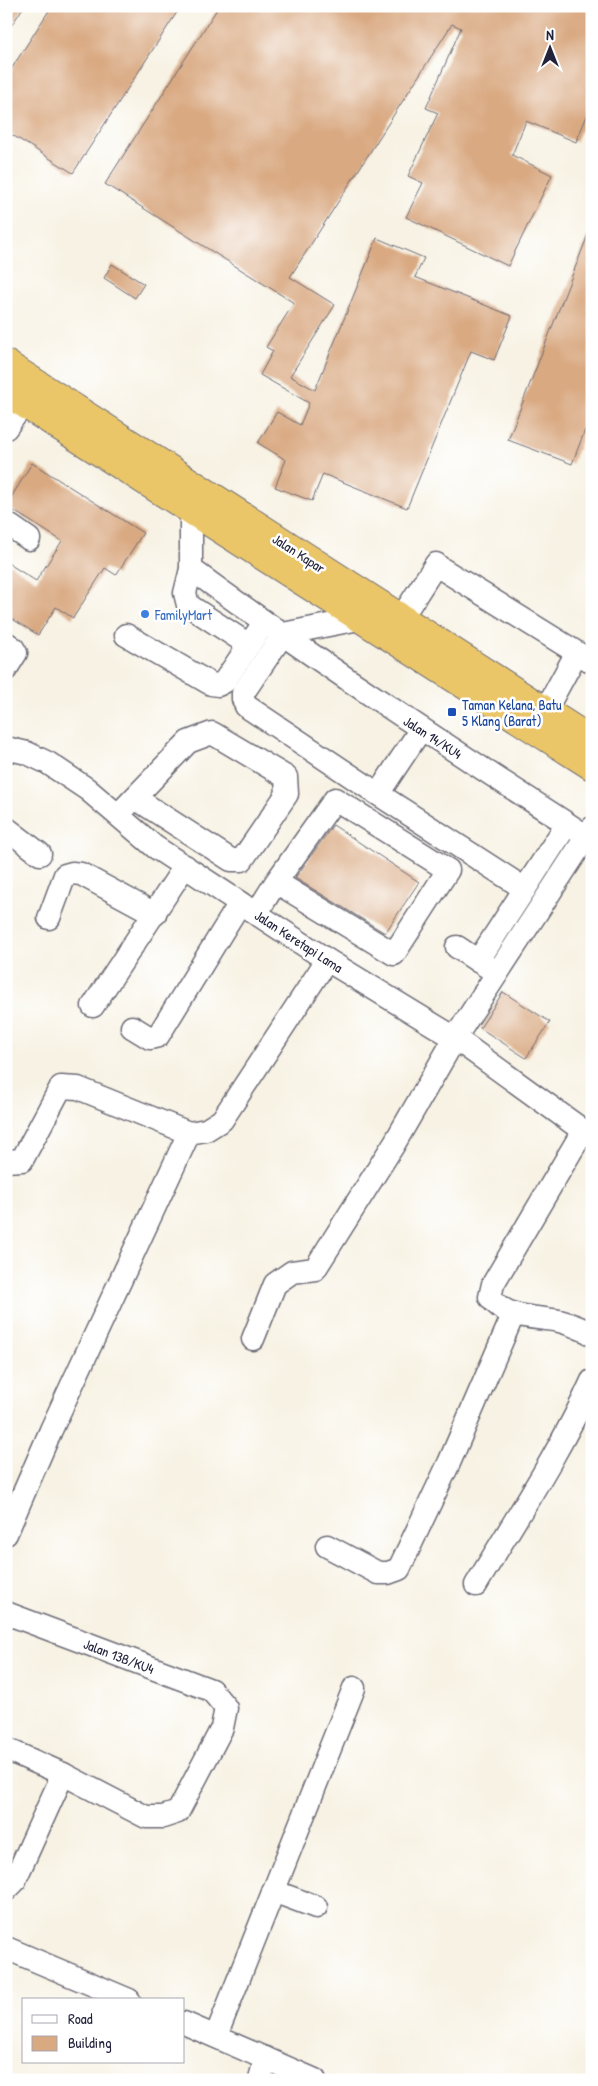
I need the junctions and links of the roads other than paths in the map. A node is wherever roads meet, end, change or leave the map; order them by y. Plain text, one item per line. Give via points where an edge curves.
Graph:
1 (6, 364) edge
2 (15, 397) edge
3 (6, 428) edge
4 (191, 510) junction
5 (6, 523) edge
6 (29, 539) dead end
7 (191, 568) junction
8 (359, 619) junction
9 (400, 620) junction
10 (273, 628) junction
11 (126, 635) dead end
12 (6, 643) edge
13 (249, 645) junction
14 (584, 658) edge
15 (6, 669) edge
16 (545, 711) junction
17 (421, 730) junction
18 (592, 741) edge
19 (6, 748) edge
20 (592, 766) edge
21 (378, 794) junction
22 (135, 798) junction
23 (118, 815) junction
24 (567, 824) junction
25 (6, 828) edge
26 (589, 832) edge
27 (40, 854) dead end
28 (186, 866) junction
29 (276, 882) junction
30 (525, 889) junction
31 (248, 909) junction
32 (155, 914) junction
33 (49, 918) dead end
34 (457, 947) dead end
35 (327, 960) junction
36 (478, 960) junction
37 (497, 973) junction
38 (93, 1006) dead end
39 (132, 1027) dead end
40 (455, 1038) junction
41 (189, 1133) junction
42 (588, 1134) edge
43 (6, 1161) edge
44 (513, 1315) junction
45 (592, 1335) edge
46 (253, 1339) dead end
47 (592, 1380) edge
48 (6, 1534) edge
49 (327, 1546) dead end
50 (476, 1585) dead end
51 (6, 1613) edge
52 (354, 1688) dead end
53 (6, 1749) edge
54 (63, 1774) junction
55 (6, 1890) edge
56 (273, 1891) junction
57 (316, 1907) dead end
58 (6, 1948) edge
59 (124, 1998) edge
60 (185, 2023) edge
61 (216, 2036) junction
62 (265, 2058) junction
63 (260, 2080) edge
64 (314, 2080) edge

1 - 9 highway, Jalan Kapar
2 - 3 street
2 - 4 highway, Jalan Kapar
4 - 7 street
4 - 8 highway, Jalan Kapar
5 - 6 street
7 - 10 street, Jalan 14/KU4
7 - 13 street via 186,592 188,605
8 - 10 street
8 - 20 highway, Jalan Kapar
9 - 14 street via 436,564
9 - 16 highway, Jalan Kapar
10 - 13 street
10 - 17 street, Jalan 14/KU4
10 - 21 street via 243,693 246,706
11 - 13 street via 218,685 224,682
12 - 15 street via 16,653
14 - 16 street
16 - 18 highway, Jalan Kapar
17 - 21 street
17 - 24 street, Jalan 14/KU4
19 - 23 street, Jalan Keretapi Lama via 48,763 88,789
21 - 30 street
22 - 22 street via 188,742 212,733 286,777 287,794 242,860 231,860
22 - 23 street
23 - 28 street, Jalan Keretapi Lama via 155,847
24 - 26 street, Jalan 14/KU4
24 - 30 street
25 - 27 street
26 - 37 street
28 - 31 street, Jalan Keretapi Lama
28 - 32 street
29 - 29 street via 334,799 448,870 394,954
29 - 31 street
30 - 36 street
31 - 35 street, Jalan Keretapi Lama
31 - 39 street via 158,1036 150,1038
32 - 33 street via 81,874 72,873 65,875
32 - 38 street
34 - 36 street
35 - 40 street, Jalan Keretapi Lama
35 - 41 street via 222,1120 206,1130
36 - 37 street
37 - 40 street
40 - 42 street, Jalan Keretapi Lama
40 - 46 street via 331,1246 315,1269 292,1272 275,1284
41 - 43 street via 78,1088 61,1087 22,1160
41 - 48 street
42 - 44 street via 493,1284 490,1297 496,1306
44 - 45 street via 561,1321
44 - 49 street via 449,1464 399,1569 378,1572
47 - 50 street via 544,1473
51 - 54 street, Jalan 13B/KU4 via 211,1690 226,1708 222,1728 178,1812 163,1817 146,1817
52 - 56 street
53 - 54 street
54 - 55 street via 14,1882
56 - 57 street
56 - 61 street
58 - 59 street
60 - 61 street
61 - 62 street
62 - 63 street
62 - 64 street

